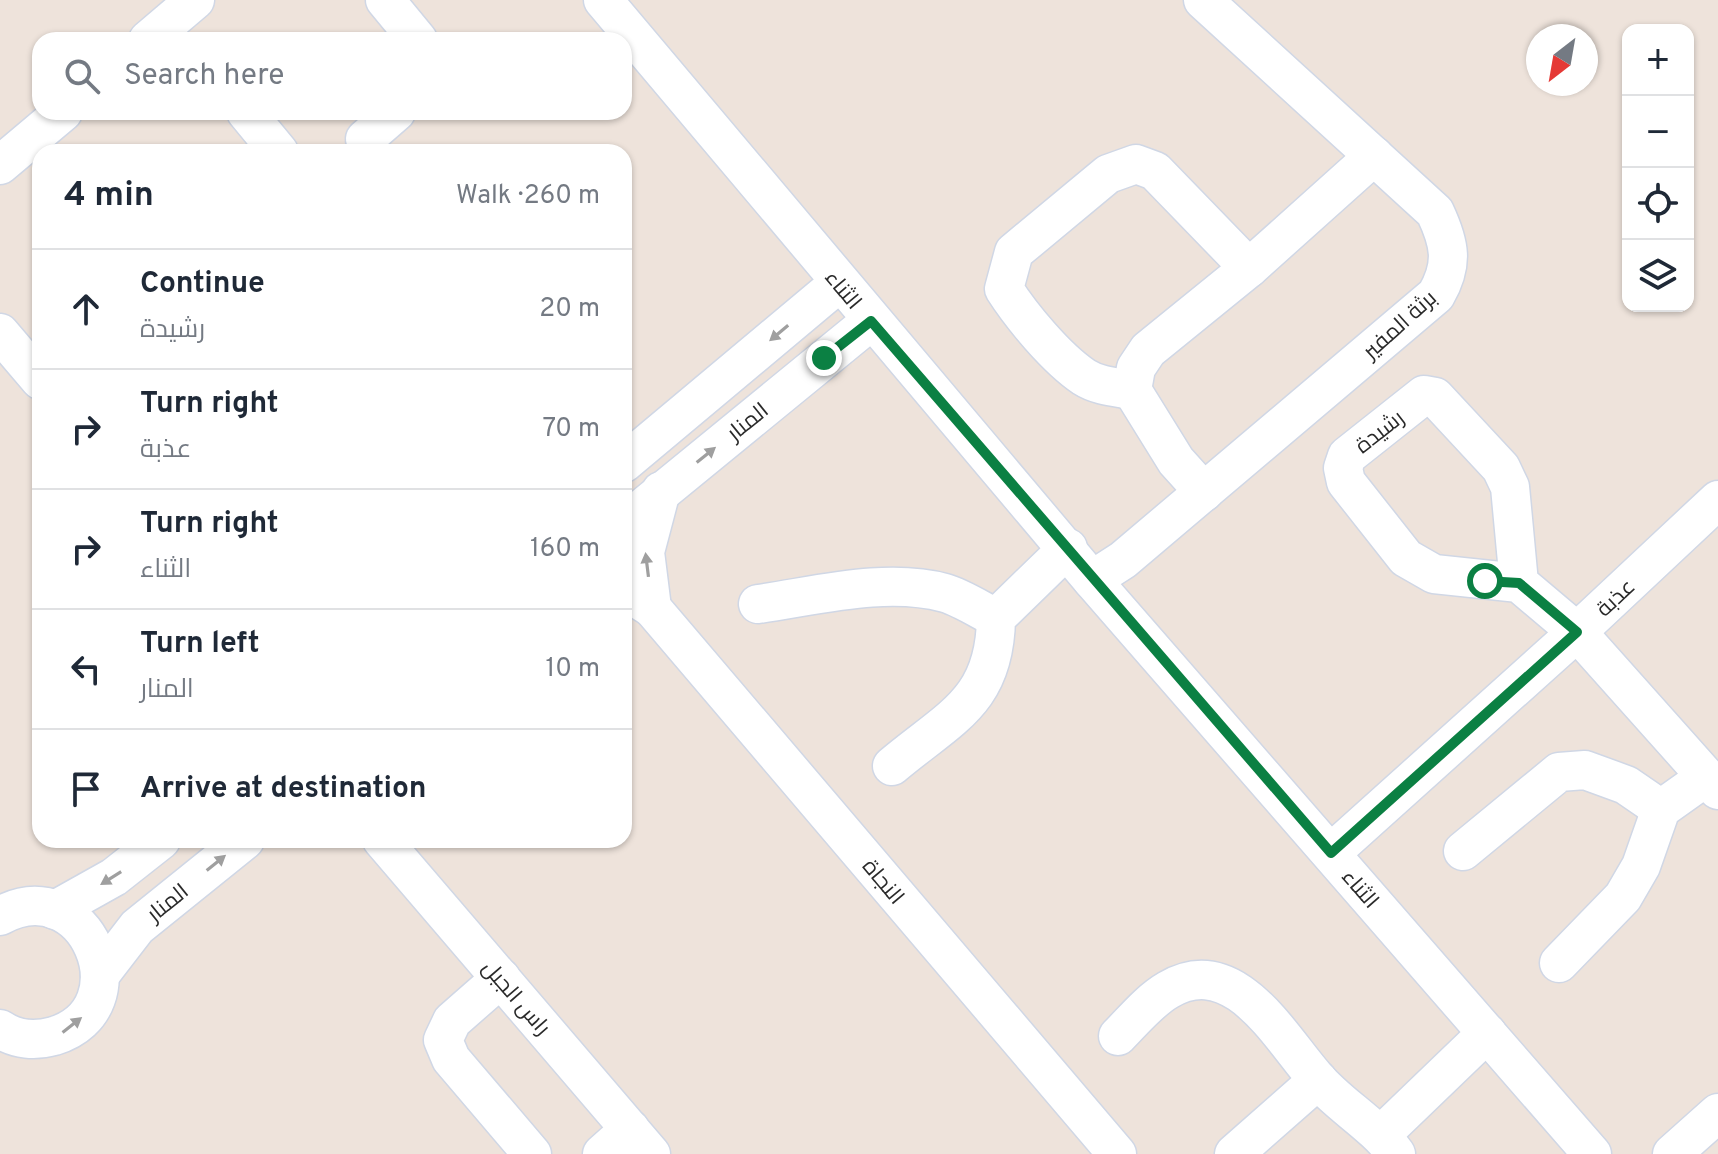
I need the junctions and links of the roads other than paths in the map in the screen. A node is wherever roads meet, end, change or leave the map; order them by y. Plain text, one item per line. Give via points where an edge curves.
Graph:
1 (385, 0) edge
2 (603, 0) edge
3 (1203, 0) edge
4 (411, 32) edge
5 (630, 32) edge
6 (632, 35) edge
7 (53, 120) edge
8 (253, 120) edge
9 (387, 120) edge
10 (365, 139) dead end
11 (272, 144) edge
12 (1374, 156) junction
13 (0, 165) edge
14 (1249, 268) junction
15 (839, 283) junction
16 (871, 321) junction
17 (0, 333) edge
18 (32, 371) edge
19 (1132, 390) junction
20 (632, 455) edge
21 (661, 491) junction
22 (1204, 492) junction
23 (1718, 500) edge
24 (632, 516) edge
25 (1068, 548) junction
26 (1092, 580) junction
27 (1519, 583) junction
28 (638, 599) edge
29 (758, 604) dead end
30 (996, 618) junction
31 (1577, 632) junction
32 (892, 766) dead end
33 (1712, 783) edge
34 (1661, 809) junction
35 (151, 848) edge
36 (235, 848) edge
37 (389, 848) edge
38 (1463, 851) dead end
39 (1331, 853) junction
40 (4, 907) edge
41 (55, 910) junction
42 (1559, 963) dead end
43 (100, 975) junction
44 (501, 978) junction
45 (1487, 1033) junction
46 (1118, 1036) dead end
47 (9, 1042) edge
48 (1318, 1080) junction
49 (1713, 1128) edge
50 (641, 1142) edge
51 (1389, 1144) edge
52 (532, 1154) edge
53 (602, 1154) edge
54 (1117, 1154) edge
55 (1234, 1154) edge
56 (1592, 1154) edge
57 (1672, 1154) edge

1 - 4 street
2 - 5 street, الثناء
3 - 12 street, برثة المفير
6 - 15 street, الثناء
7 - 13 street
8 - 11 street
9 - 10 street
12 - 14 street
12 - 22 street, برثة المفير via 1435,212 1450,253 1447,276 1436,295
14 - 19 street via 1148,350 1136,368
14 - 19 street via 1155,171 1136,164 1108,174 1014,252 1004,289 1020,314 1084,376
15 - 16 street, الثناء
15 -> 20 street
21 -> 16 street, المنار
16 - 25 street, الثناء
17 - 18 street
19 - 22 street via 1176,461
21 - 24 street, المنار
28 -> 21 street, النجاة
22 - 26 street, برثة المفير
23 - 31 street, عذبة
25 - 26 street, الثناء
25 - 30 street
26 - 39 street, الثناء
27 - 27 street, رشيدة via 1510,487 1501,468 1435,397 1424,395 1347,456 1346,482 1406,558 1434,574
27 - 31 street
28 - 54 street, النجاة
29 - 30 street via 918,587 949,594
30 - 32 street via 996,648 974,698
31 - 33 street
31 - 39 street, عذبة
33 - 34 street
34 - 38 street via 1626,785 1585,770 1559,772
34 - 42 street via 1641,866 1623,897
35 -> 41 street via 114,877
43 -> 36 street, المنار via 137,927
37 - 44 street, راس الجبل
39 - 45 street, الثناء
40 - 41 street
41 - 43 street via 89,935
47 -> 43 street, المنار via 62,1033 77,1023 97,993
44 - 50 street, راس الجبل
44 - 52 street via 452,1021 443,1040 451,1059
45 - 51 street
45 - 56 street, الثناء
46 - 48 street via 1164,992 1186,980 1220,981 1253,1003
48 - 51 street
48 - 55 street
49 - 57 street
50 - 53 street

